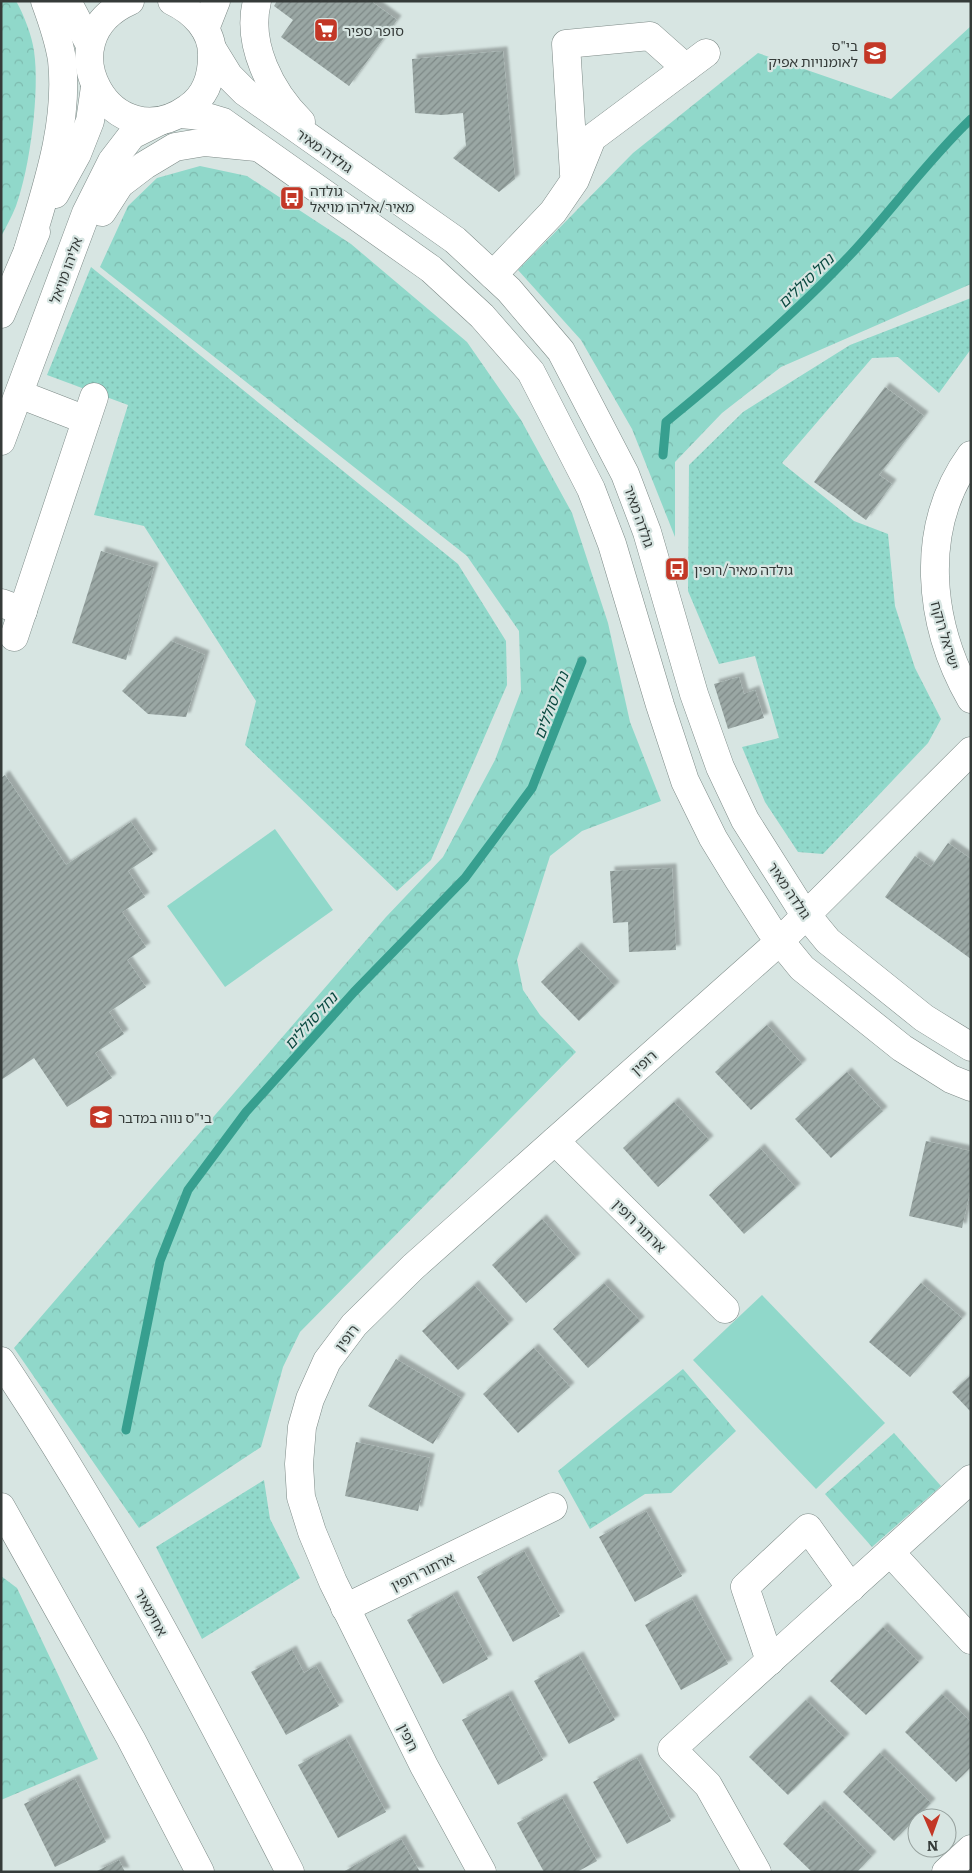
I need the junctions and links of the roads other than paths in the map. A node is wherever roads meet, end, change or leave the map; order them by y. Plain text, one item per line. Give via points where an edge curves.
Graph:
1 (45, 1) edge
2 (67, 1) edge
3 (130, 1) edge
4 (172, 1) edge
5 (216, 1) edge
6 (257, 1) edge
7 (209, 40) junction
8 (90, 45) junction
9 (95, 87) junction
10 (170, 117) junction
11 (256, 147) junction
12 (340, 160) junction
13 (575, 180) junction
14 (28, 250) junction
15 (65, 270) junction
16 (493, 275) junction
17 (2, 309) edge
18 (19, 394) junction
19 (1, 441) edge
20 (971, 455) edge
21 (12, 607) edge
22 (14, 637) dead end
23 (971, 699) edge
24 (971, 751) edge
25 (807, 916) junction
26 (780, 942) junction
27 (971, 1047) edge
28 (971, 1087) edge
29 (555, 1141) junction
30 (725, 1309) dead end
31 (1, 1361) edge
32 (971, 1479) edge
33 (553, 1507) dead end
34 (2, 1510) edge
35 (890, 1552) junction
36 (851, 1588) junction
37 (345, 1608) junction
38 (971, 1640) edge
39 (770, 1661) junction
40 (971, 1850) edge
41 (200, 1872) edge
42 (290, 1872) edge
43 (482, 1872) edge
44 (757, 1872) edge
45 (946, 1872) edge

1 - 14 street via 62,58 62,102 52,172
2 - 8 street
3 - 8 street via 106,16
4 - 7 street, גולדה מאיר via 196,17
5 - 7 street, אליהו מויאל
6 - 12 street via 255,31 258,52 273,86 290,111
7 - 10 street, אליהו מויאל via 212,69 206,87 196,103
7 - 12 street, גולדה מאיר via 229,76 245,92
8 - 9 street via 88,59
9 - 10 street via 106,103 122,115 140,120
9 - 14 street via 90,121 77,154
10 - 11 street via 203,116 223,122
10 - 15 street, אליהו מויאל via 132,135 112,161 86,213
11 - 15 street via 205,142 174,147 145,164 120,184
11 - 26 street via 431,269 482,316 531,372 563,432 612,544 685,781 713,838
12 - 16 street, גולדה מאיר via 454,240
13 - 13 street via 592,138 696,60 650,36 566,44
13 - 16 street via 553,212
14 - 17 street
15 - 18 street, אליהו מויאל
16 - 25 street, גולדה מאיר via 561,351 625,474 647,532 694,694 720,767 746,820
18 - 19 street, אליהו מויאל
18 - 21 street via 90,409
20 - 23 street, ישראל רוקח via 947,499 935,550 934,592 942,633 956,672
21 - 22 street
24 - 25 street, רופין
25 - 26 street, רופין
25 - 27 street, גולדה מאיר via 828,941 873,979 924,1018
26 - 28 street via 802,968 850,1008 910,1053 951,1079
26 - 29 street, רופין
29 - 30 street, ארתור רופין
29 - 37 street, רופין via 413,1267 354,1325 327,1361 302,1427 301,1497 312,1532
31 - 42 street, אחימאיר via 72,1470 139,1588
32 - 35 street
33 - 37 street, ארתור רופין
34 - 41 street via 131,1739
35 - 36 street
35 - 38 street
36 - 39 street
36 - 39 street via 808,1528 745,1587
37 - 43 street, רופין via 424,1766
39 - 44 street via 672,1750 708,1785
40 - 45 street

